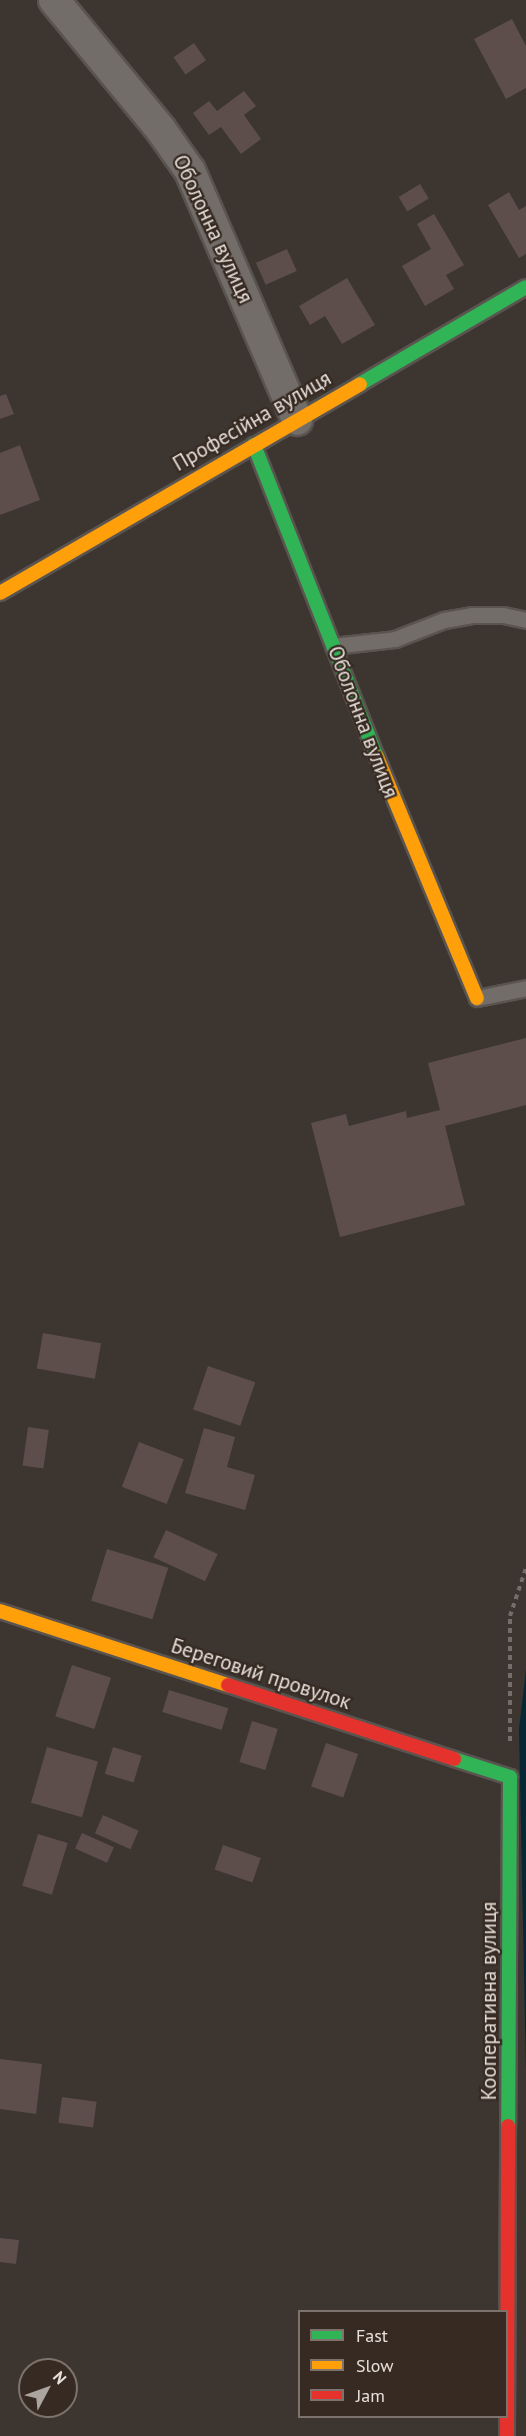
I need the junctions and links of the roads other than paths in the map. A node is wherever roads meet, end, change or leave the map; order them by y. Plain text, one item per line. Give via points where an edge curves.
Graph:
1 (54, 0) edge
2 (526, 286) edge
3 (297, 420) junction
4 (254, 445) junction
5 (0, 593) edge
6 (526, 620) edge
7 (333, 646) junction
8 (526, 988) edge
9 (477, 998) joint
10 (0, 1611) edge
11 (510, 1777) joint
12 (508, 2310) edge
13 (507, 2418) edge
14 (507, 2436) edge

1 - 3 street, Оболонна вулиця via 128,88 190,171
2 - 3 street, Професійна вулиця
3 - 4 street, Професійна вулиця
4 - 5 street, Професійна вулиця
4 - 7 street, Оболонна вулиця
6 - 7 lane via 471,615 444,620 395,639
7 - 9 street, Оболонна вулиця via 433,900
8 - 9 lane
10 - 11 street, Береговий провулок
11 - 12 street, Кооперативна вулиця
13 - 14 street, Кооперативна вулиця

